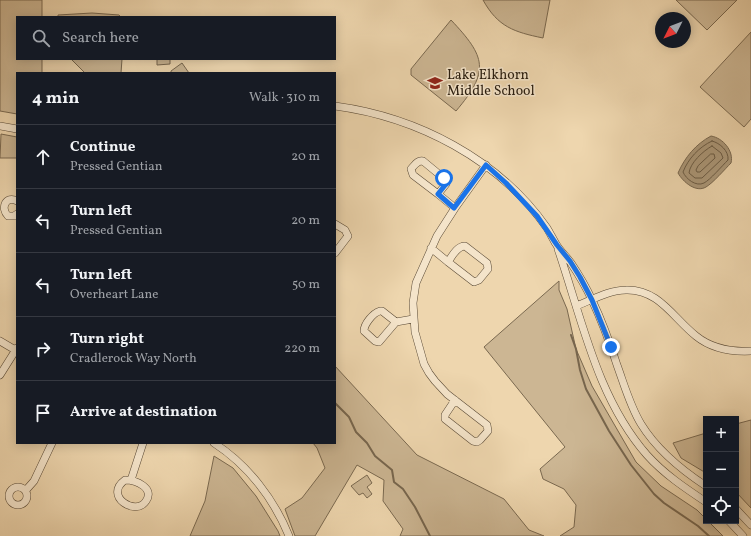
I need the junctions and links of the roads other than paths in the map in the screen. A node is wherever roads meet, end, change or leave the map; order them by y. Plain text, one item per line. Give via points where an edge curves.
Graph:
1 (336, 106) edge
2 (0, 126) edge
3 (16, 129) edge
4 (486, 165) junction
5 (438, 194) junction
6 (16, 201) edge
7 (454, 208) junction
8 (2, 212) edge
9 (16, 214) edge
10 (336, 225) edge
11 (557, 245) junction
12 (431, 248) junction
13 (336, 252) edge
14 (448, 262) junction
15 (592, 300) junction
16 (576, 306) junction
17 (413, 319) junction
18 (396, 322) junction
19 (0, 341) edge
20 (16, 350) edge
21 (751, 351) edge
22 (0, 375) edge
23 (455, 400) junction
24 (52, 444) edge
25 (143, 444) edge
26 (216, 444) edge
27 (131, 480) junction
28 (703, 484) edge
29 (26, 490) dead end
30 (703, 500) edge
31 (739, 512) edge
32 (732, 524) edge
33 (751, 525) edge
34 (289, 536) edge
35 (743, 536) edge

1 - 4 street via 379,114 421,129 458,147
2 - 3 street
4 - 7 street
4 - 11 street via 528,206
5 - 5 street via 413,175 411,169 417,162 423,161 446,180
5 - 7 street
6 - 8 street via 5,201
7 - 12 street
8 - 9 street via 11,216
10 - 13 street via 345,230 348,236
11 - 15 street via 580,277
11 - 16 street
12 - 14 street
12 - 17 street via 416,283
14 - 14 street via 474,282 479,280 488,268 487,263 465,246 458,248
15 - 16 street
15 - 21 street via 622,290 648,294 664,304 703,341 726,350
15 - 28 street via 640,422 666,455
16 - 30 street via 602,380 628,430 657,465
17 - 18 street
17 - 23 street via 424,364 435,381
18 - 18 street via 379,342 364,331 365,326 380,311
19 - 20 street
20 - 22 street
23 - 23 street via 487,425 488,431 477,442 445,419
24 - 29 street via 34,481
25 - 27 street
26 - 34 street via 244,467 262,489
27 - 27 street via 125,480 120,486 118,497 126,504 140,507 146,501 148,491 144,486
31 - 33 street
32 - 35 street

